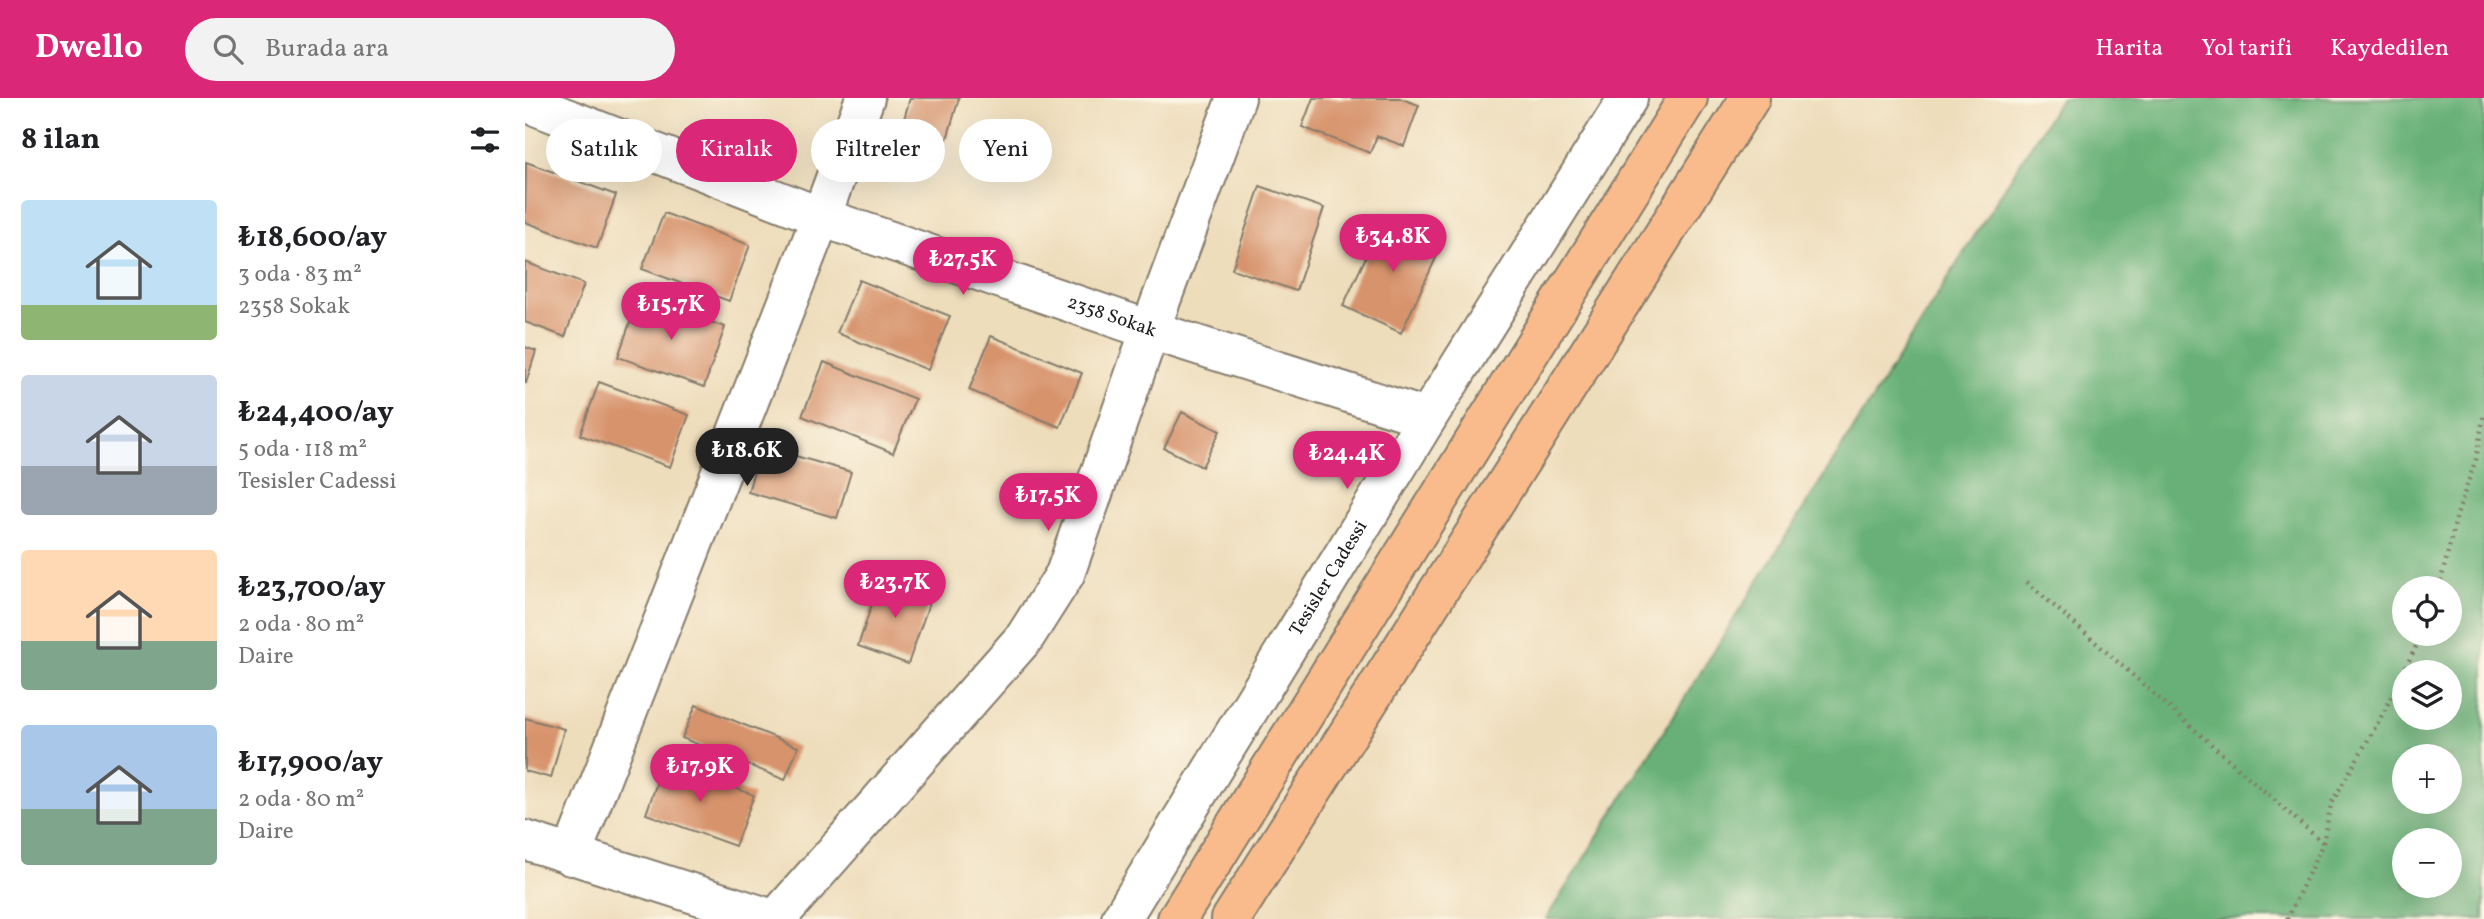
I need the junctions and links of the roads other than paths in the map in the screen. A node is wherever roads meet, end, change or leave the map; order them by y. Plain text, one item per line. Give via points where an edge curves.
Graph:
1 (865, 98) edge
2 (1236, 98) edge
3 (1628, 98) edge
4 (1688, 98) edge
5 (1750, 98) edge
6 (525, 102) edge
7 (821, 216) junction
8 (1150, 330) junction
9 (1427, 418) junction
10 (525, 840) edge
11 (571, 856) junction
12 (774, 919) edge
13 (1121, 919) edge
14 (1177, 919) edge
15 (1231, 919) edge

1 - 7 street
2 - 8 street
3 - 9 street, Tesisler Cadessi
4 - 14 main road
5 - 15 main road
6 - 7 street, 2358 Sokak
7 - 8 street, 2358 Sokak
7 - 11 street
8 - 9 street, 2358 Sokak
8 - 12 street via 1065,574 1025,637
9 - 13 street, Tesisler Cadessi
10 - 11 street
11 - 12 street

